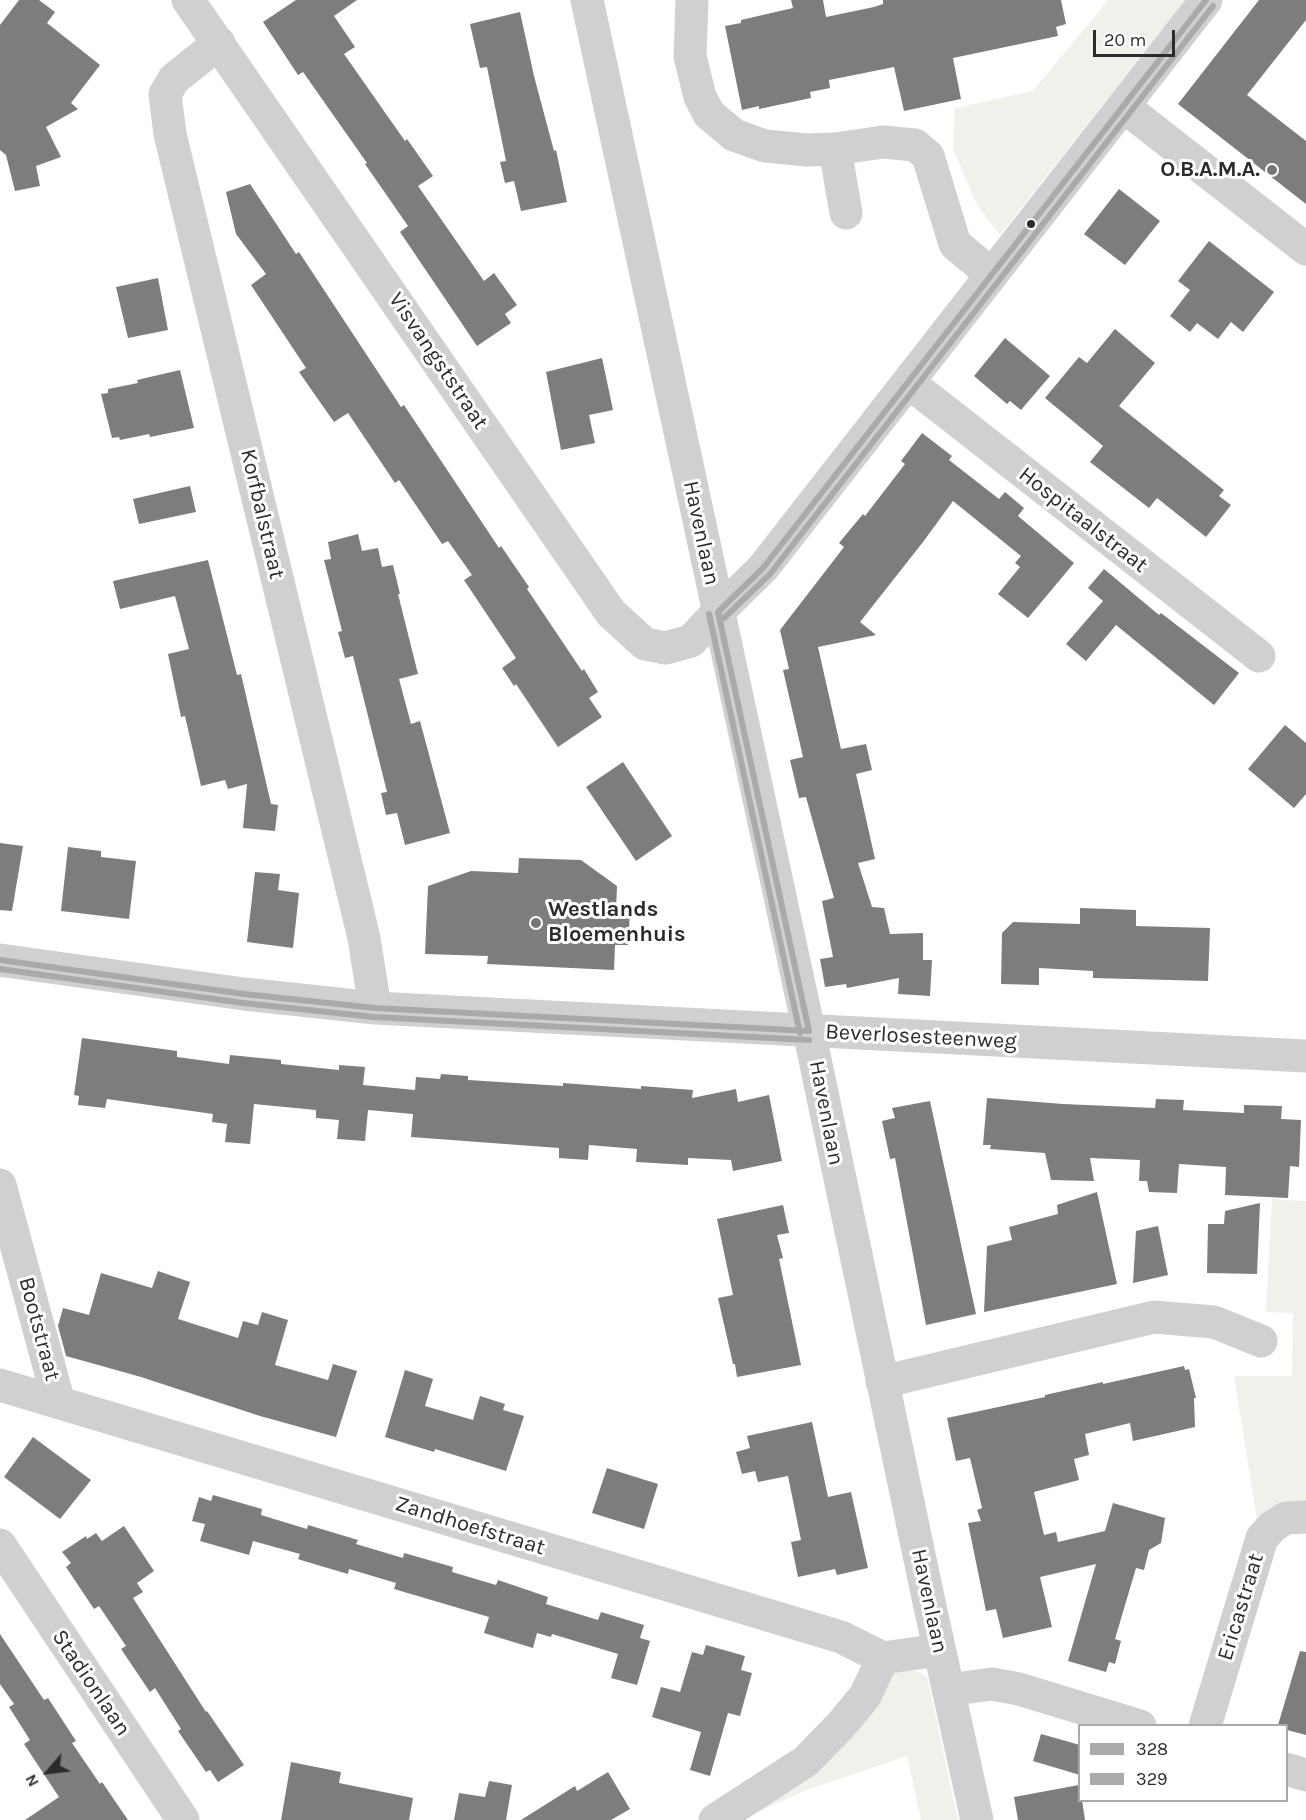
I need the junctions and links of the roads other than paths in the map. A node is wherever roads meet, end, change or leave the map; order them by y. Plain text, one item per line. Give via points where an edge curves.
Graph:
1 (188, 0) edge
2 (587, 0) edge
3 (692, 0) edge
4 (1206, 0) edge
5 (219, 43) junction
6 (1123, 106) junction
7 (835, 149) junction
8 (846, 213) dead end
9 (1306, 249) edge
10 (992, 275) junction
11 (908, 382) junction
12 (718, 612) junction
13 (1259, 656) dead end
14 (0, 960) edge
15 (375, 1008) junction
16 (809, 1031) junction
17 (1306, 1056) edge
18 (0, 1185) edge
19 (1261, 1341) dead end
20 (882, 1382) junction
21 (0, 1385) edge
22 (59, 1402) junction
23 (1306, 1517) edge
24 (0, 1545) edge
25 (939, 1650) junction
26 (883, 1658) junction
27 (948, 1690) junction
28 (1137, 1724) edge
29 (1205, 1724) edge
30 (1288, 1769) edge
31 (1306, 1775) edge
32 (183, 1820) edge
33 (715, 1820) edge
34 (977, 1820) edge

1 - 5 street, Visvangststraat
2 - 12 street, Havenlaan
3 - 7 street via 690,56 700,97 709,114 734,135 765,146
4 - 6 street
5 - 12 street, Visvangststraat via 610,613 645,644 666,648 691,640
5 - 15 street, Korfbalstraat via 174,79 165,94 170,134 364,938
6 - 9 street
6 - 10 street
7 - 8 street
7 - 10 street via 883,142 915,145 928,156 955,244
10 - 11 street
11 - 12 street via 763,568
11 - 13 street, Hospitaalstraat
12 - 16 street, Havenlaan
14 - 15 street, Beverlosesteenweg
15 - 16 street, Beverlosesteenweg
16 - 17 street, Beverlosesteenweg
16 - 20 street, Havenlaan
18 - 22 street, Bootstraat
19 - 20 street via 1214,1322 1154,1317
20 - 25 street, Havenlaan
21 - 22 street, Zandhoefstraat
22 - 26 street, Zandhoefstraat via 841,1637
23 - 29 street, Ericastraat via 1286,1518 1262,1538
24 - 32 street, Stadionlaan
25 - 26 street
25 - 27 street, Havenlaan
26 - 33 street via 865,1696 806,1761
27 - 28 street via 992,1684
27 - 34 street, Havenlaan
30 - 31 street

